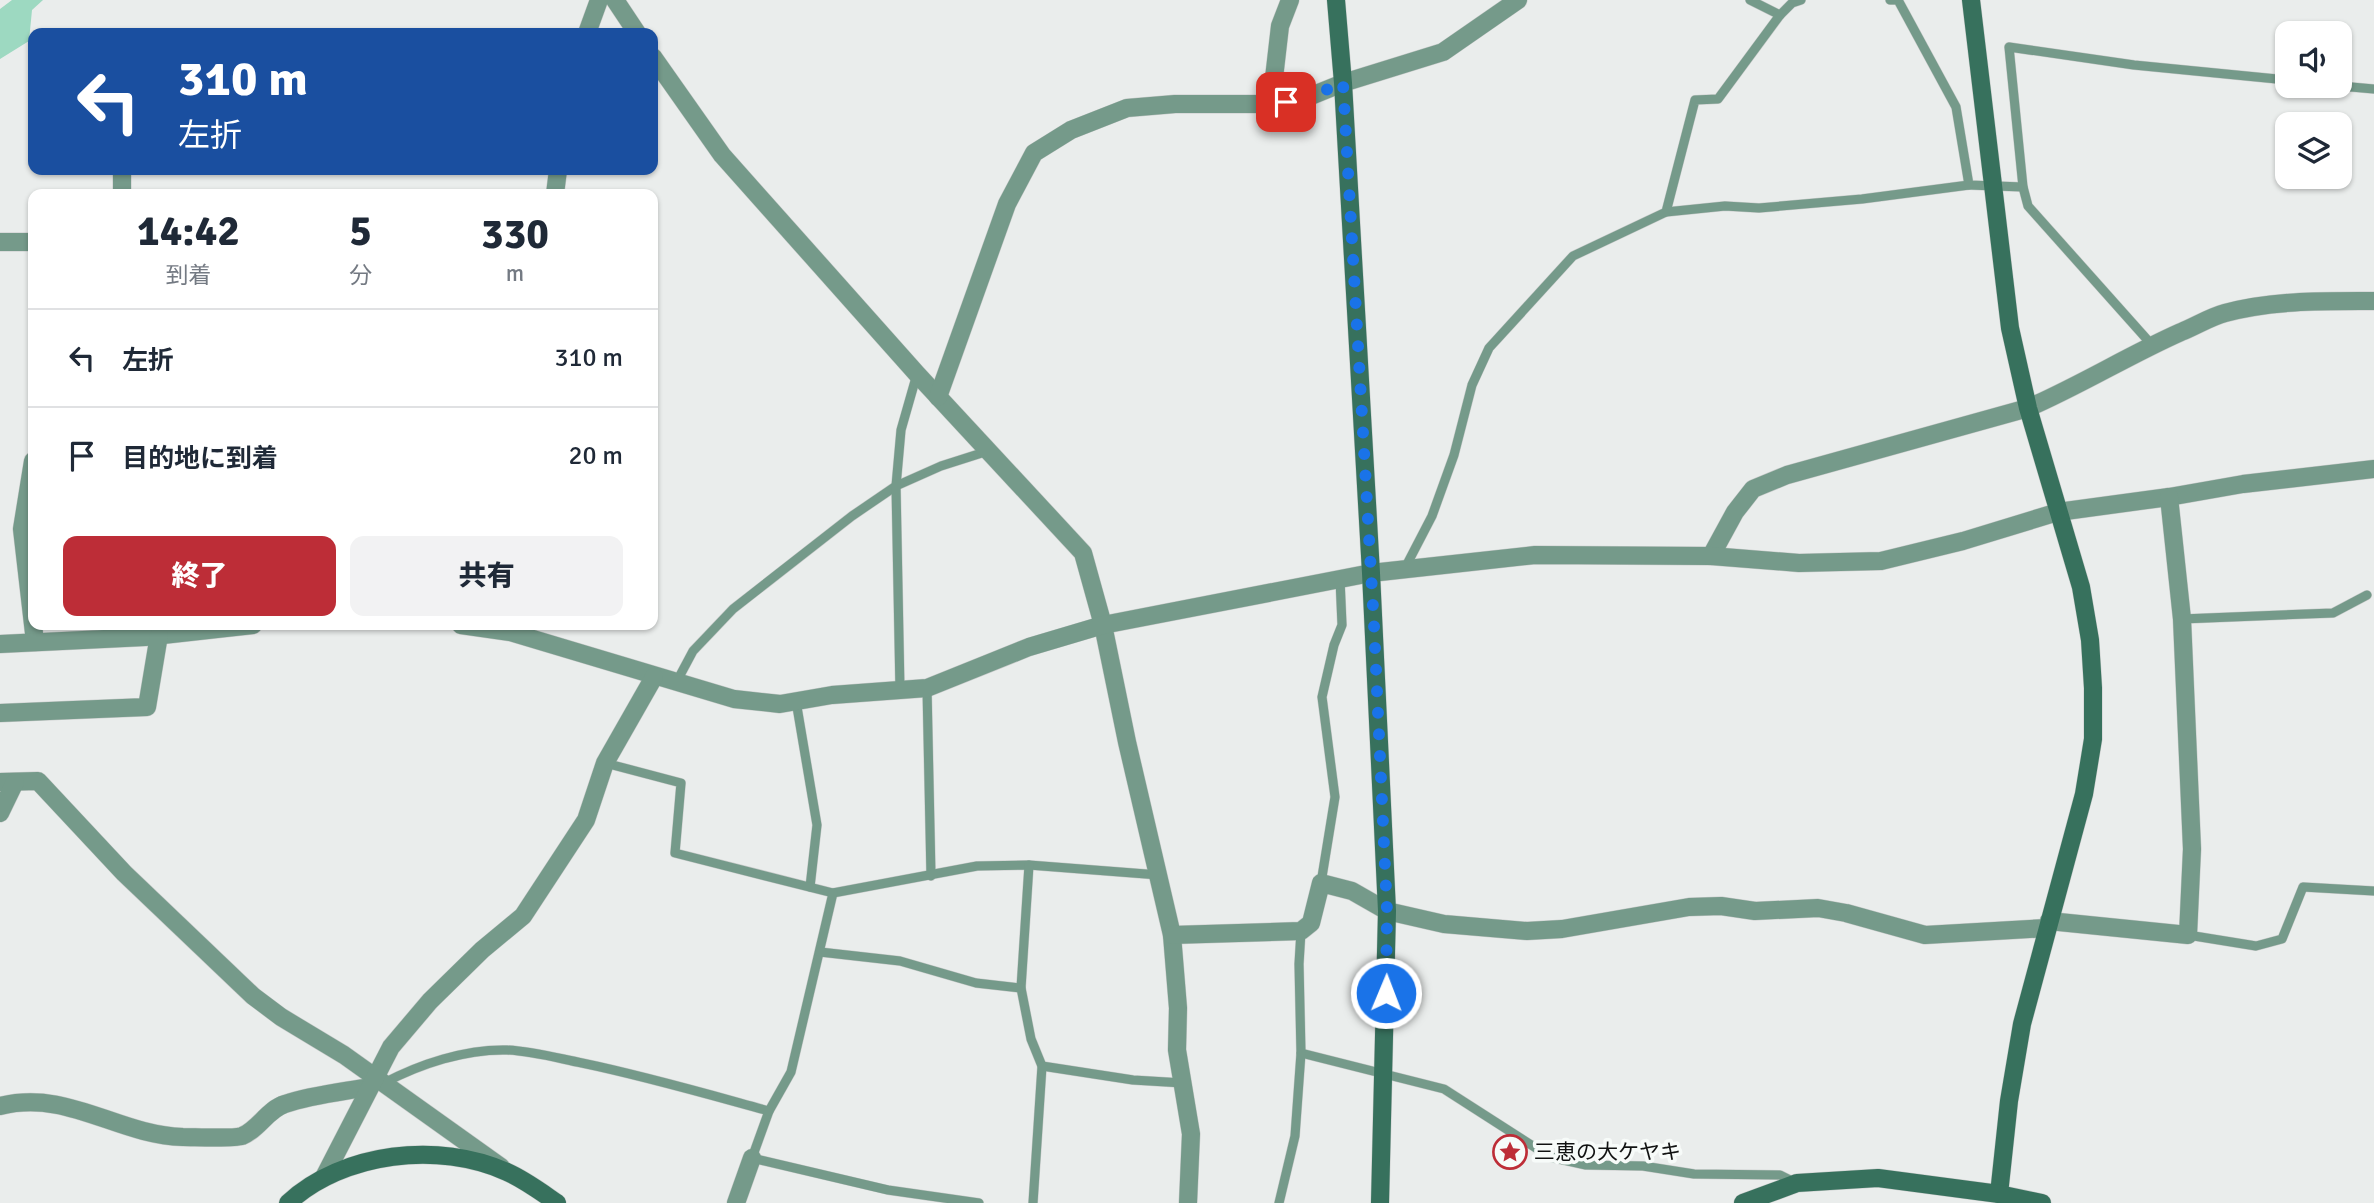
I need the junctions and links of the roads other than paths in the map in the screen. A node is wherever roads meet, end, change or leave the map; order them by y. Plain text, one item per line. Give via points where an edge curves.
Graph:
1 (599, 0) edge
2 (615, 0) edge
3 (1290, 0) edge
4 (1336, 0) edge
5 (1518, 0) edge
6 (1751, 0) edge
7 (1801, 0) edge
8 (1890, 0) edge
9 (1971, 0) edge
10 (1780, 15) junction
11 (589, 28) edge
12 (634, 28) edge
13 (658, 64) edge
14 (2275, 79) edge
15 (1343, 83) junction
16 (2352, 87) edge
17 (2374, 89) edge
18 (1271, 104) junction
19 (1969, 185) junction
20 (1994, 186) junction
21 (2023, 187) junction
22 (1667, 212) junction
23 (0, 242) edge
24 (28, 242) edge
25 (2374, 301) edge
26 (2152, 345) junction
27 (917, 374) junction
28 (939, 397) junction
29 (2028, 408) junction
30 (988, 451) junction
31 (2374, 469) edge
32 (896, 486) junction
33 (28, 492) edge
34 (2169, 497) junction
35 (2058, 512) junction
36 (1711, 556) junction
37 (1404, 570) junction
38 (1371, 573) junction
39 (1340, 579) junction
40 (28, 586) edge
41 (2367, 595) dead end
42 (2182, 619) junction
43 (1103, 625) junction
44 (33, 630) edge
45 (206, 630) edge
46 (516, 630) edge
47 (159, 635) junction
48 (34, 642) junction
49 (0, 643) edge
50 (654, 677) junction
51 (677, 681) junction
52 (927, 688) junction
53 (900, 690) junction
54 (796, 701) junction
55 (0, 713) edge
56 (605, 763) junction
57 (7, 782) edge
58 (0, 813) edge
59 (1029, 864) junction
60 (1159, 875) junction
61 (931, 876) junction
62 (1321, 883) junction
63 (810, 887) junction
64 (2374, 891) edge
65 (833, 893) junction
66 (1387, 911) junction
67 (2048, 925) junction
68 (1301, 931) junction
69 (1172, 935) junction
70 (2188, 936) junction
71 (820, 952) junction
72 (1021, 988) junction
73 (1301, 1053) junction
74 (1042, 1066) junction
75 (1385, 1074) junction
76 (376, 1082) junction
77 (1182, 1083) junction
78 (0, 1106) edge
79 (769, 1111) junction
80 (752, 1158) junction
81 (506, 1171) junction
82 (324, 1177) junction
83 (1797, 1183) junction
84 (2000, 1194) junction
85 (549, 1201) edge
86 (288, 1203) edge
87 (736, 1203) edge
88 (979, 1203) edge
89 (1033, 1203) edge
90 (1188, 1203) edge
91 (1279, 1203) edge
92 (1380, 1203) edge
93 (1743, 1203) edge
94 (2042, 1203) edge

1 - 11 street
2 - 12 street
3 - 18 street via 1280,26
4 - 15 street
5 - 15 street via 1443,52
6 - 10 lane
7 - 10 lane
8 - 19 lane via 1898,0 1956,107
9 - 20 street
10 - 22 lane via 1718,99 1695,100
13 - 27 street via 722,155
14 - 21 lane via 2009,47
15 - 18 street via 1301,100
15 - 38 street
16 - 17 lane
18 - 28 street via 1127,108 1071,130 1034,153 1007,204
19 - 20 lane
19 - 22 lane via 1862,199
20 - 21 lane
20 - 29 street via 2010,328
21 - 26 lane via 2028,206
22 - 37 lane via 1573,256 1489,348 1472,385 1432,516
23 - 24 street
25 - 26 street via 2248,308 2222,314
26 - 29 street
27 - 28 street
27 - 32 lane via 901,430
28 - 30 street
29 - 35 street
29 - 36 street via 1826,463 1754,488
30 - 32 lane
30 - 43 street via 1083,553
31 - 34 street
32 - 51 lane via 733,609 693,650
32 - 53 lane
33 - 40 street via 22,529
34 - 35 street
34 - 42 street
35 - 36 street via 1881,561 1800,563
35 - 67 street via 2081,587 2091,640 2093,739 2084,794
36 - 37 street via 1535,555
37 - 38 street
38 - 39 street
38 - 66 street
39 - 43 street
39 - 62 lane via 1342,625 1322,697 1335,797
41 - 42 lane via 2333,613
42 - 70 street via 2192,849
43 - 52 street via 1029,647
43 - 60 street
44 - 48 street
45 - 47 street
46 - 50 street
47 - 48 street
47 - 55 street via 147,707
48 - 49 street
50 - 51 street
50 - 56 street
51 - 54 street via 734,699 780,704
52 - 53 street
52 - 61 lane
53 - 54 street
54 - 63 lane via 817,825
56 - 63 lane via 681,783 675,853
56 - 76 street via 586,820 523,916 430,1001 391,1047
57 - 58 street
57 - 76 street via 38,781 124,873 253,996
59 - 60 lane
59 - 61 lane via 977,866
59 - 72 lane
60 - 69 street
61 - 65 lane
62 - 66 street via 1352,891
62 - 68 street via 1311,923
63 - 65 lane
64 - 70 lane via 2303,887 2282,939 2256,946
65 - 71 lane
66 - 67 street via 1444,924 1527,931 1721,906 1755,911 1818,908 1925,935
66 - 75 street
67 - 70 street
67 - 84 street via 2022,1024
68 - 69 street
68 - 73 lane
69 - 77 street
71 - 72 lane via 900,961 976,983
71 - 79 lane via 791,1072
72 - 74 lane via 1031,1040
73 - 75 lane
73 - 91 lane via 1296,1136
74 - 77 lane
74 - 89 lane
75 - 83 lane via 1444,1089 1550,1157 1586,1165 1643,1166 1694,1174 1780,1175
75 - 92 street
76 - 78 street via 281,1104 242,1136 180,1137 144,1132 44,1101
76 - 79 lane via 432,1062 506,1050 639,1075
76 - 81 street
76 - 82 street
77 - 90 street via 1191,1134
79 - 80 lane
80 - 87 street
80 - 88 lane via 888,1191
81 - 82 street via 444,1155 414,1155 382,1159
81 - 85 street
82 - 86 street
83 - 84 street via 1878,1178
83 - 93 street
84 - 94 street

